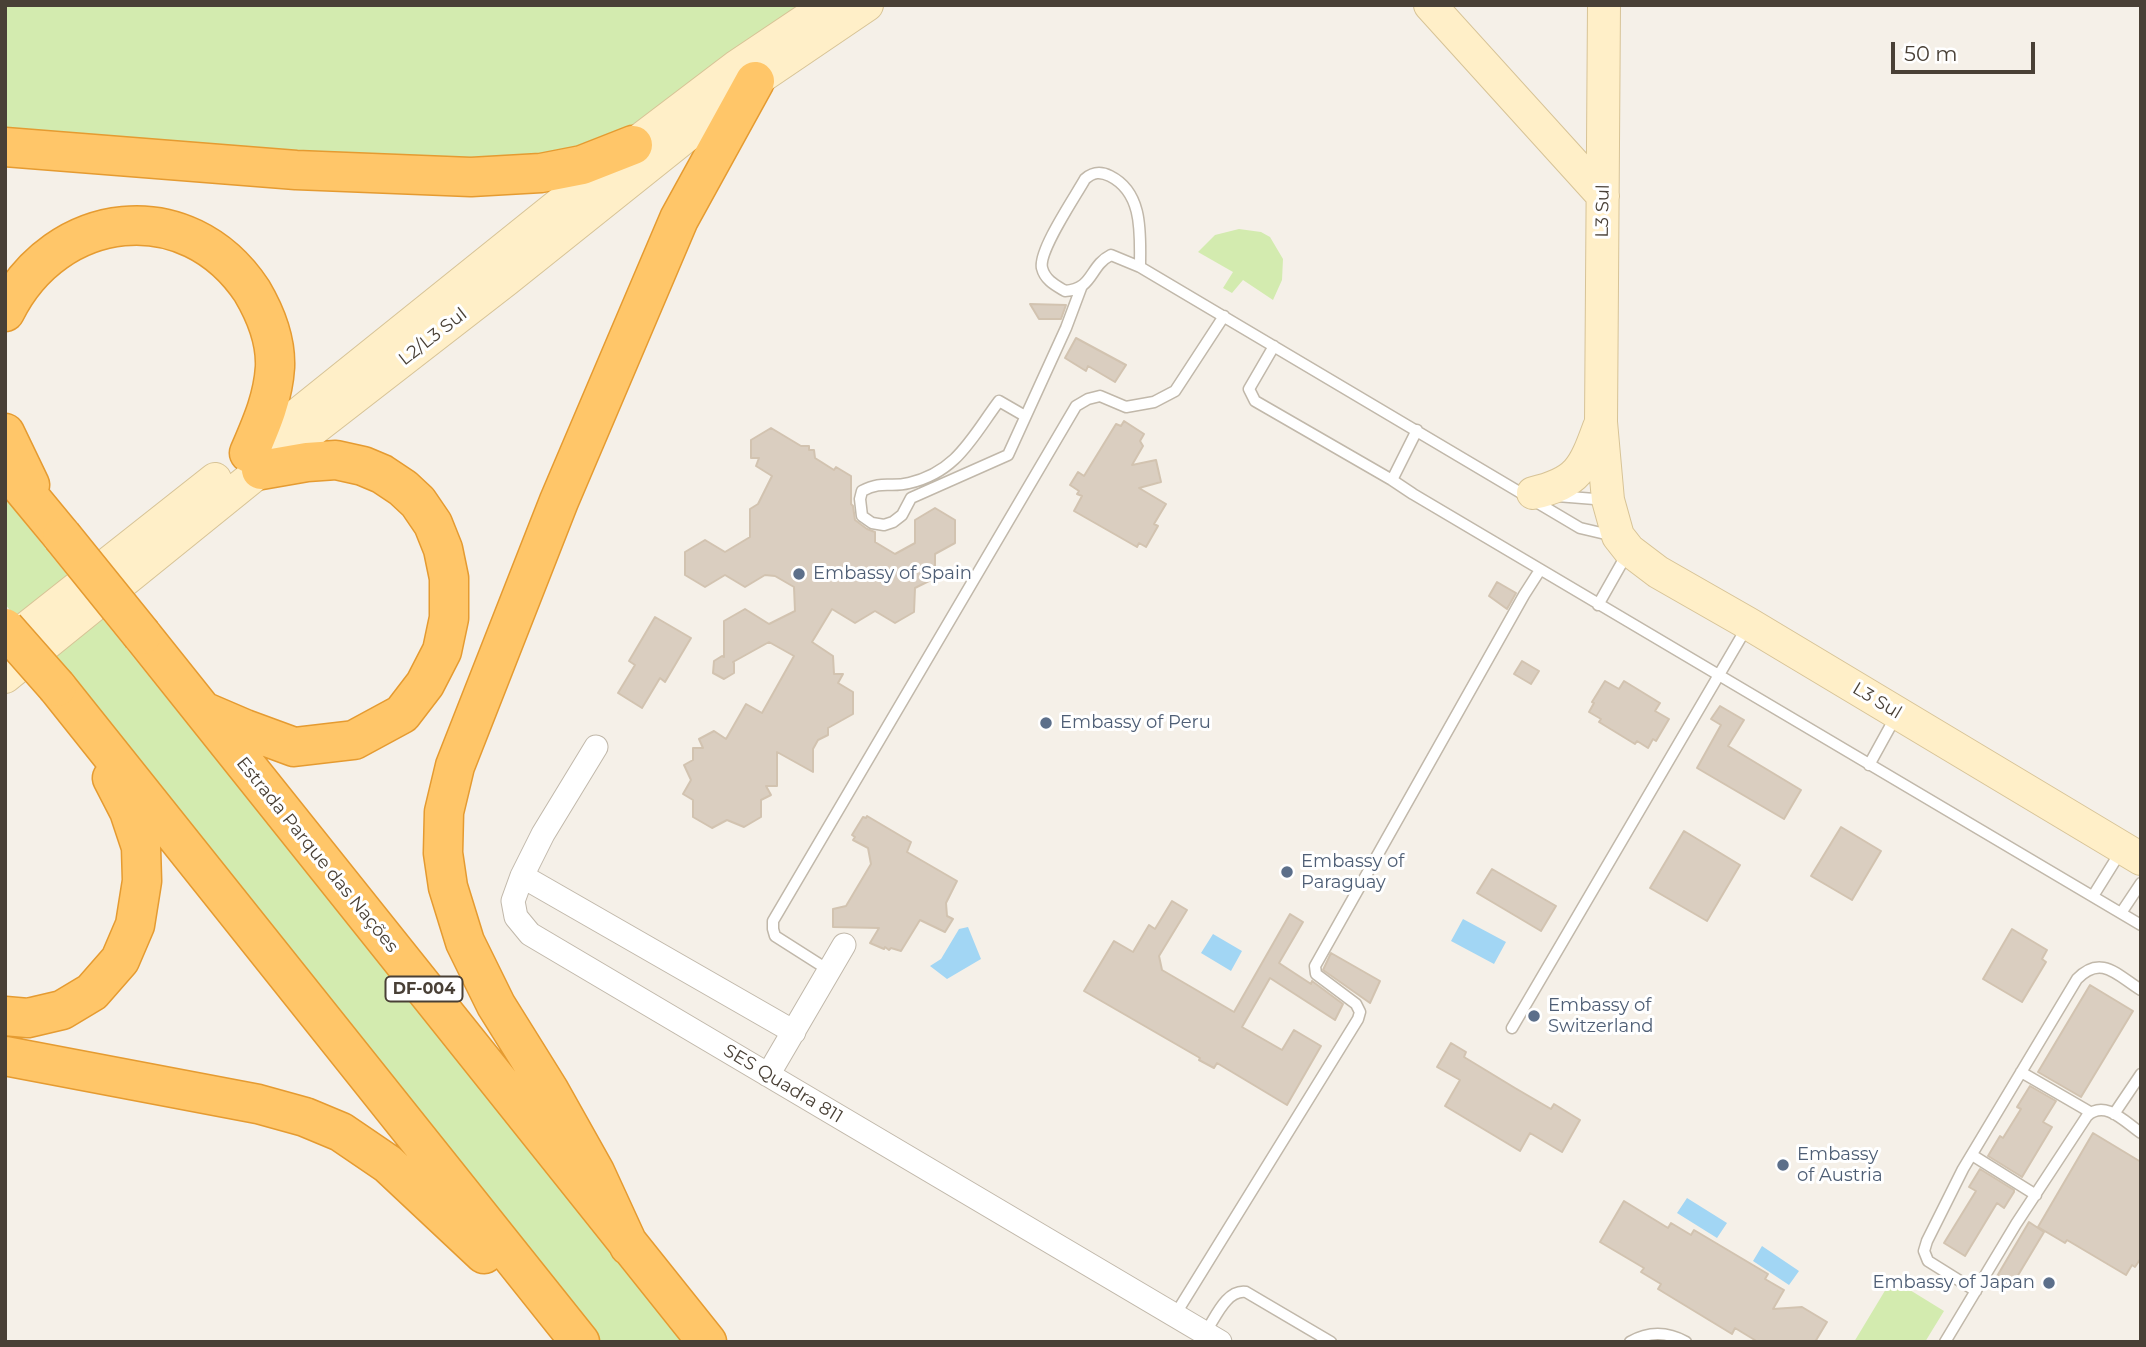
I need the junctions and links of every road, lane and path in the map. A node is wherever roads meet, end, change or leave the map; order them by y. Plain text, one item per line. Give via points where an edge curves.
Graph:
1 (828, 5) edge
2 (867, 5) edge
3 (1430, 5) edge
4 (1604, 5) edge
5 (755, 81) junction
6 (633, 145) junction
7 (5, 147) edge
8 (1603, 196) junction
9 (1140, 267) junction
10 (1082, 288) junction
11 (5, 312) edge
12 (1224, 316) junction
13 (1274, 346) junction
14 (1025, 416) junction
15 (1601, 422) junction
16 (1417, 430) junction
17 (5, 433) edge
18 (255, 461) junction
19 (951, 465) junction
20 (5, 467) edge
21 (963, 475) junction
22 (1392, 480) junction
23 (907, 484) junction
24 (1526, 492) junction
25 (911, 498) junction
26 (1608, 500) junction
27 (52, 524) junction
28 (1624, 543) junction
29 (1540, 570) junction
30 (1598, 605) junction
31 (1749, 624) junction
32 (5, 628) edge
33 (5, 645) edge
34 (5, 677) edge
35 (1718, 677) junction
36 (63, 694) junction
37 (200, 709) junction
38 (1898, 713) junction
39 (596, 747) dead end
40 (1869, 765) junction
41 (2132, 853) edge
42 (522, 876) junction
43 (2141, 883) edge
44 (2093, 896) junction
45 (2121, 913) junction
46 (2141, 925) edge
47 (844, 945) dead end
48 (830, 971) junction
49 (2141, 990) edge
50 (5, 1016) edge
51 (1512, 1028) dead end
52 (794, 1031) junction
53 (5, 1056) edge
54 (2021, 1072) junction
55 (2141, 1074) edge
56 (768, 1075) junction
57 (2090, 1112) junction
58 (2113, 1114) junction
59 (2141, 1133) edge
60 (1972, 1155) junction
61 (2036, 1195) junction
62 (629, 1246) junction
63 (1976, 1291) junction
64 (1175, 1315) junction
65 (1212, 1338) edge
66 (578, 1342) edge
67 (707, 1342) edge
68 (1331, 1342) edge
69 (1630, 1342) edge
70 (1686, 1342) edge
71 (1945, 1342) edge

1 - 6 main road, L2/L3 Sul via 737,66
2 - 5 main road, L2/L3 Sul
3 - 8 main road
4 - 8 main road, L3 Sul
5 - 18 main road, L2/L3 Sul via 506,280
5 - 62 highway via 679,219 575,463 455,766 444,812 448,887 465,942 496,1005 596,1172
6 - 7 highway via 541,173 471,177 296,170
6 - 18 main road, L2/L3 Sul
8 - 15 main road, L3 Sul
9 - 10 lane, L3 Sul via 1111,255
9 - 10 lane via 1136,205 1118,180 1096,173 1085,179 1042,254 1047,279 1065,291
9 - 12 lane, L3 Sul
10 - 14 lane
11 - 18 highway via 26,279 55,252 91,234 149,225 171,229 209,247 243,278 258,301 270,335 273,387
12 - 13 lane, L3 Sul
12 - 48 lane via 1175,391 1154,402 1125,407 1100,396 1076,406 773,921 775,936
13 - 16 lane, L3 Sul
13 - 22 lane via 1249,388 1255,401
14 - 19 lane via 999,401
14 - 21 lane via 1008,455
15 - 24 main road via 1576,474 1557,485
15 - 26 main road, L3 Sul
16 - 22 lane
16 - 24 lane, L3 Sul
17 - 27 highway
18 - 33 main road, L2/L3 Sul
18 - 34 main road, L2/L3 Sul
18 - 37 highway via 336,460 363,466 382,474 418,502 433,524 449,578 449,618 442,651 402,714 354,740 294,747
19 - 21 lane
19 - 23 lane
20 - 27 highway, Estrada Parque das Nações / DF-004
21 - 25 lane
22 - 29 lane
23 - 25 lane
23 - 25 lane via 876,484 862,491 862,516 872,523 893,522
24 - 26 lane, L3 Sul
24 - 28 lane, L3 Sul via 1580,528
26 - 28 main road, L3 Sul
27 - 37 highway, Estrada Parque das Nações / DF-004, bridge
28 - 30 lane
28 - 31 main road, L3 Sul via 1658,572
29 - 30 lane
29 - 64 lane via 1315,966 1316,974 1356,1004 1358,1019
30 - 35 lane
31 - 35 lane
31 - 38 main road, L3 Sul
32 - 36 highway, bridge
35 - 40 lane
35 - 51 lane
36 - 50 highway via 129,811 141,846 142,881 135,925 120,960 92,992 62,1010 28,1018
36 - 66 highway
37 - 62 highway, Estrada Parque das Nações / DF-004
38 - 40 lane
38 - 41 main road, L3 Sul
39 - 42 street, SES Quadra 811
40 - 44 lane
41 - 44 lane
42 - 52 street
42 - 56 street, SES Quadra 811 via 513,901 516,917 530,934
43 - 45 lane
44 - 45 lane
45 - 46 lane
47 - 48 street
48 - 52 street
49 - 54 lane via 2100,965 2085,970
52 - 56 street
53 - 66 highway via 258,1104 305,1116 341,1132 388,1164
54 - 57 lane
54 - 60 lane
55 - 58 lane
56 - 64 street, SES Quadra 811
57 - 58 lane via 2100,1108
57 - 61 lane
58 - 59 lane
60 - 61 lane
60 - 63 lane via 1924,1251 1928,1261
61 - 63 lane
62 - 67 highway, Estrada Parque das Nações / DF-004
63 - 71 lane
64 - 65 street, SES Quadra 811
65 - 68 lane via 1231,1295 1238,1291
69 - 70 lane via 1661,1333

